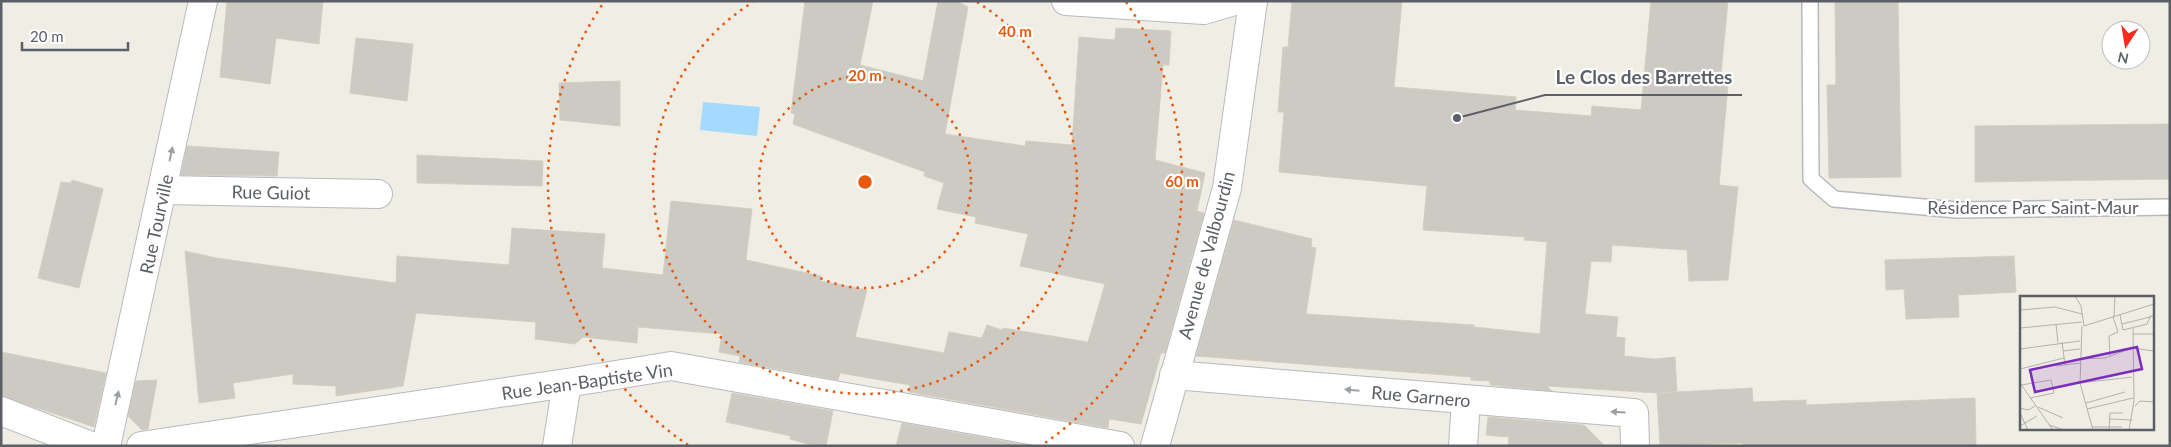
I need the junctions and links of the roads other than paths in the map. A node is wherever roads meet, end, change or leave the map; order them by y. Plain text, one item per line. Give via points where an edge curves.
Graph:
1 (203, 1) edge
2 (1066, 1) edge
3 (1234, 1) edge
4 (1253, 1) edge
5 (1810, 1) edge
6 (164, 190) junction
7 (378, 194) dead end
8 (2170, 207) edge
9 (1174, 375) junction
10 (567, 383) junction
11 (1466, 400) junction
12 (1, 412) edge
13 (91, 446) edge
14 (106, 446) edge
15 (141, 446) edge
16 (557, 446) edge
17 (1120, 446) edge
18 (1155, 446) edge
19 (1463, 446) edge
20 (1634, 446) edge

6 -> 1 street, Rue Tourville
2 - 3 street via 1204,10
4 - 9 street, Avenue de Valbourdin via 1226,188
5 - 8 lane, Résidence Parc Saint-Maur via 1811,179 1834,199 1957,210
6 - 7 street, Rue Guiot
14 -> 6 street, Rue Tourville
11 -> 9 street, Rue Garnero
9 - 18 street, Avenue de Valbourdin
10 - 15 street, Rue Jean-Baptiste Vin
10 - 16 street
10 - 17 street, Rue Jean-Baptiste Vin via 671,366
11 - 19 street
20 -> 11 street, Rue Garnero via 1634,413
12 - 13 street

